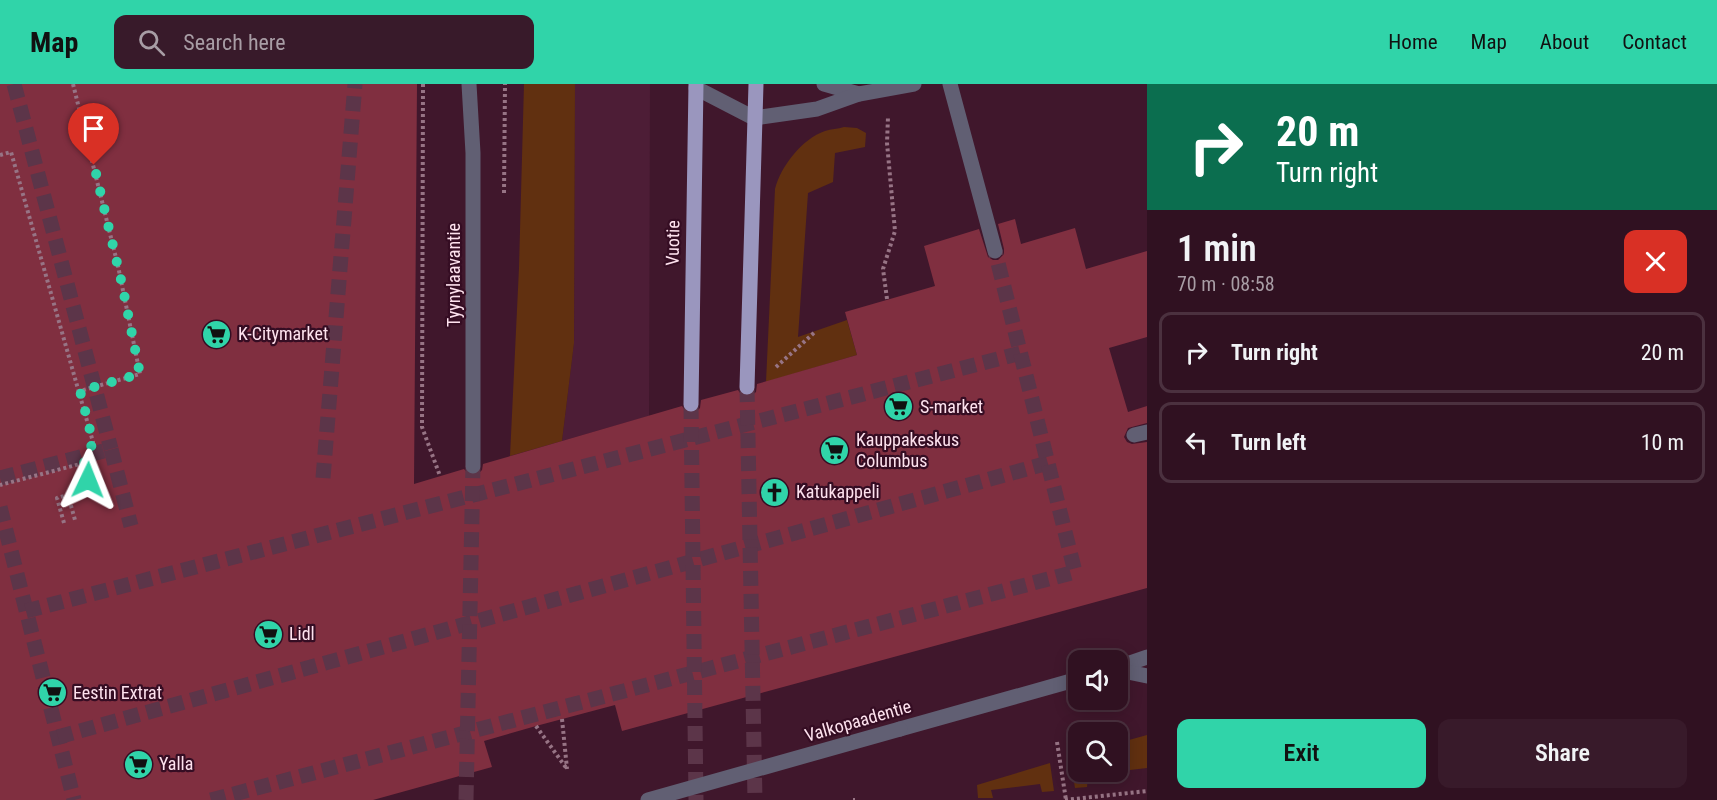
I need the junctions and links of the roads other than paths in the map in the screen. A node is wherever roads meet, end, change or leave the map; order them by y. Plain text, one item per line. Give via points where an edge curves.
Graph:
1 (469, 84) edge
2 (756, 84) edge
3 (824, 84) edge
4 (914, 84) edge
5 (950, 84) edge
6 (700, 85) edge
7 (859, 94) junction
8 (754, 118) junction
9 (995, 251) tunnel mouth
10 (747, 387) tunnel mouth
11 (691, 404) tunnel mouth
12 (473, 466) tunnel mouth
13 (1147, 657) edge
14 (1128, 665) edge
15 (1128, 671) edge
16 (1147, 676) edge
17 (1068, 682) edge
18 (648, 800) edge

1 - 12 street, Tyynylaavantie via 473,153
2 - 8 main road
3 - 7 street
4 - 7 street
5 - 9 street
6 - 8 street
6 - 11 main road, Vuotie
7 - 8 street via 817,109
8 - 10 main road
13 - 14 street
15 - 16 street
17 - 18 street, Valkopaadentie, bridge

